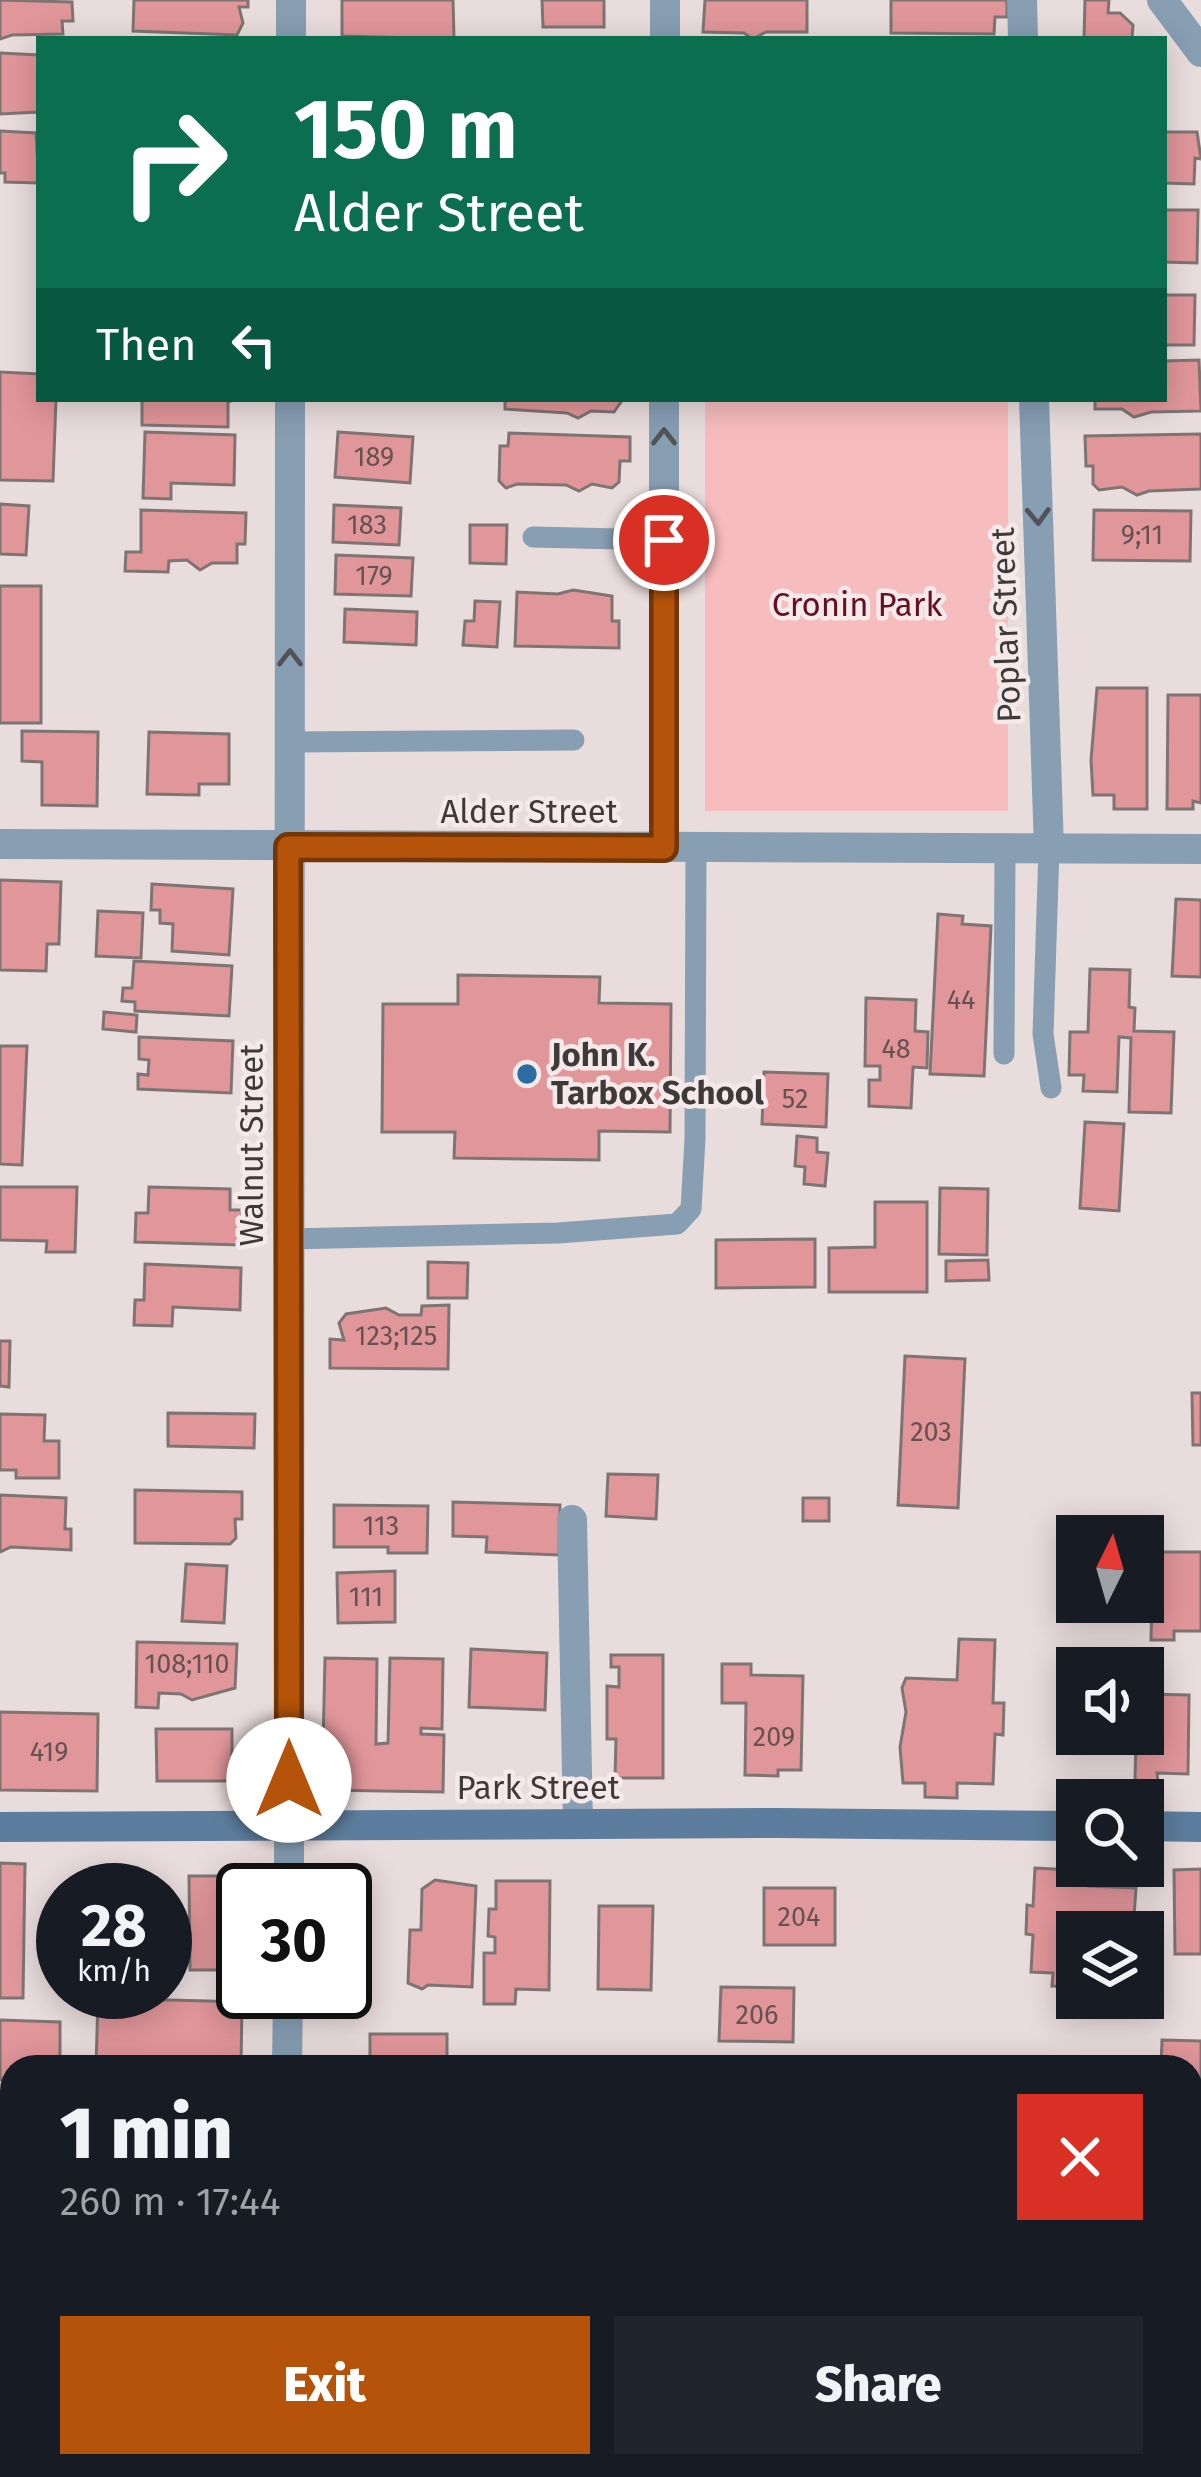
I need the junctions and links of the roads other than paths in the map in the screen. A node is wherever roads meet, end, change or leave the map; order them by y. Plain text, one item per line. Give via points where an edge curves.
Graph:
1 (291, 0) edge
2 (665, 0) edge
3 (1022, 0) edge
4 (1162, 0) edge
5 (291, 36) edge
6 (665, 36) edge
7 (1023, 36) edge
8 (1201, 52) edge
9 (290, 402) edge
10 (664, 402) edge
11 (1034, 402) edge
12 (533, 537) dead end
13 (664, 540) junction
14 (574, 740) dead end
15 (290, 742) junction
16 (0, 844) edge
17 (288, 847) junction
18 (664, 848) junction
19 (696, 848) junction
20 (1005, 849) junction
21 (1048, 849) junction
22 (1201, 849) edge
23 (1004, 1054) dead end
24 (1051, 1088) dead end
25 (288, 1239) junction
26 (572, 1520) dead end
27 (578, 1824) junction
28 (289, 1826) junction
29 (1056, 1826) edge
30 (1164, 1826) edge
31 (0, 1827) edge
32 (1201, 1827) edge
33 (289, 1863) edge
34 (288, 2019) edge
35 (287, 2055) edge

1 - 5 street
2 - 6 street
3 - 7 street
4 - 8 street
15 -> 9 street, Walnut Street
13 -> 10 street
11 -> 21 street, Poplar Street
12 - 13 lane
13 - 18 street
14 - 15 lane
15 - 17 street, Walnut Street
16 - 17 street, Alder Street
17 - 18 street, Alder Street
17 - 25 street, Walnut Street
18 - 19 street, Alder Street
19 - 20 street, Alder Street
19 - 25 lane via 695,1139 691,1209 677,1224
20 - 21 street, Alder Street
20 - 23 lane
21 - 22 street, Alder Street
21 - 24 lane via 1043,1034
25 - 28 street, Walnut Street
26 - 27 street
27 - 28 main road, Park Street
27 - 29 main road, Park Street
28 - 31 main road, Park Street
28 - 33 street, Walnut Street
30 - 32 main road
34 - 35 street

